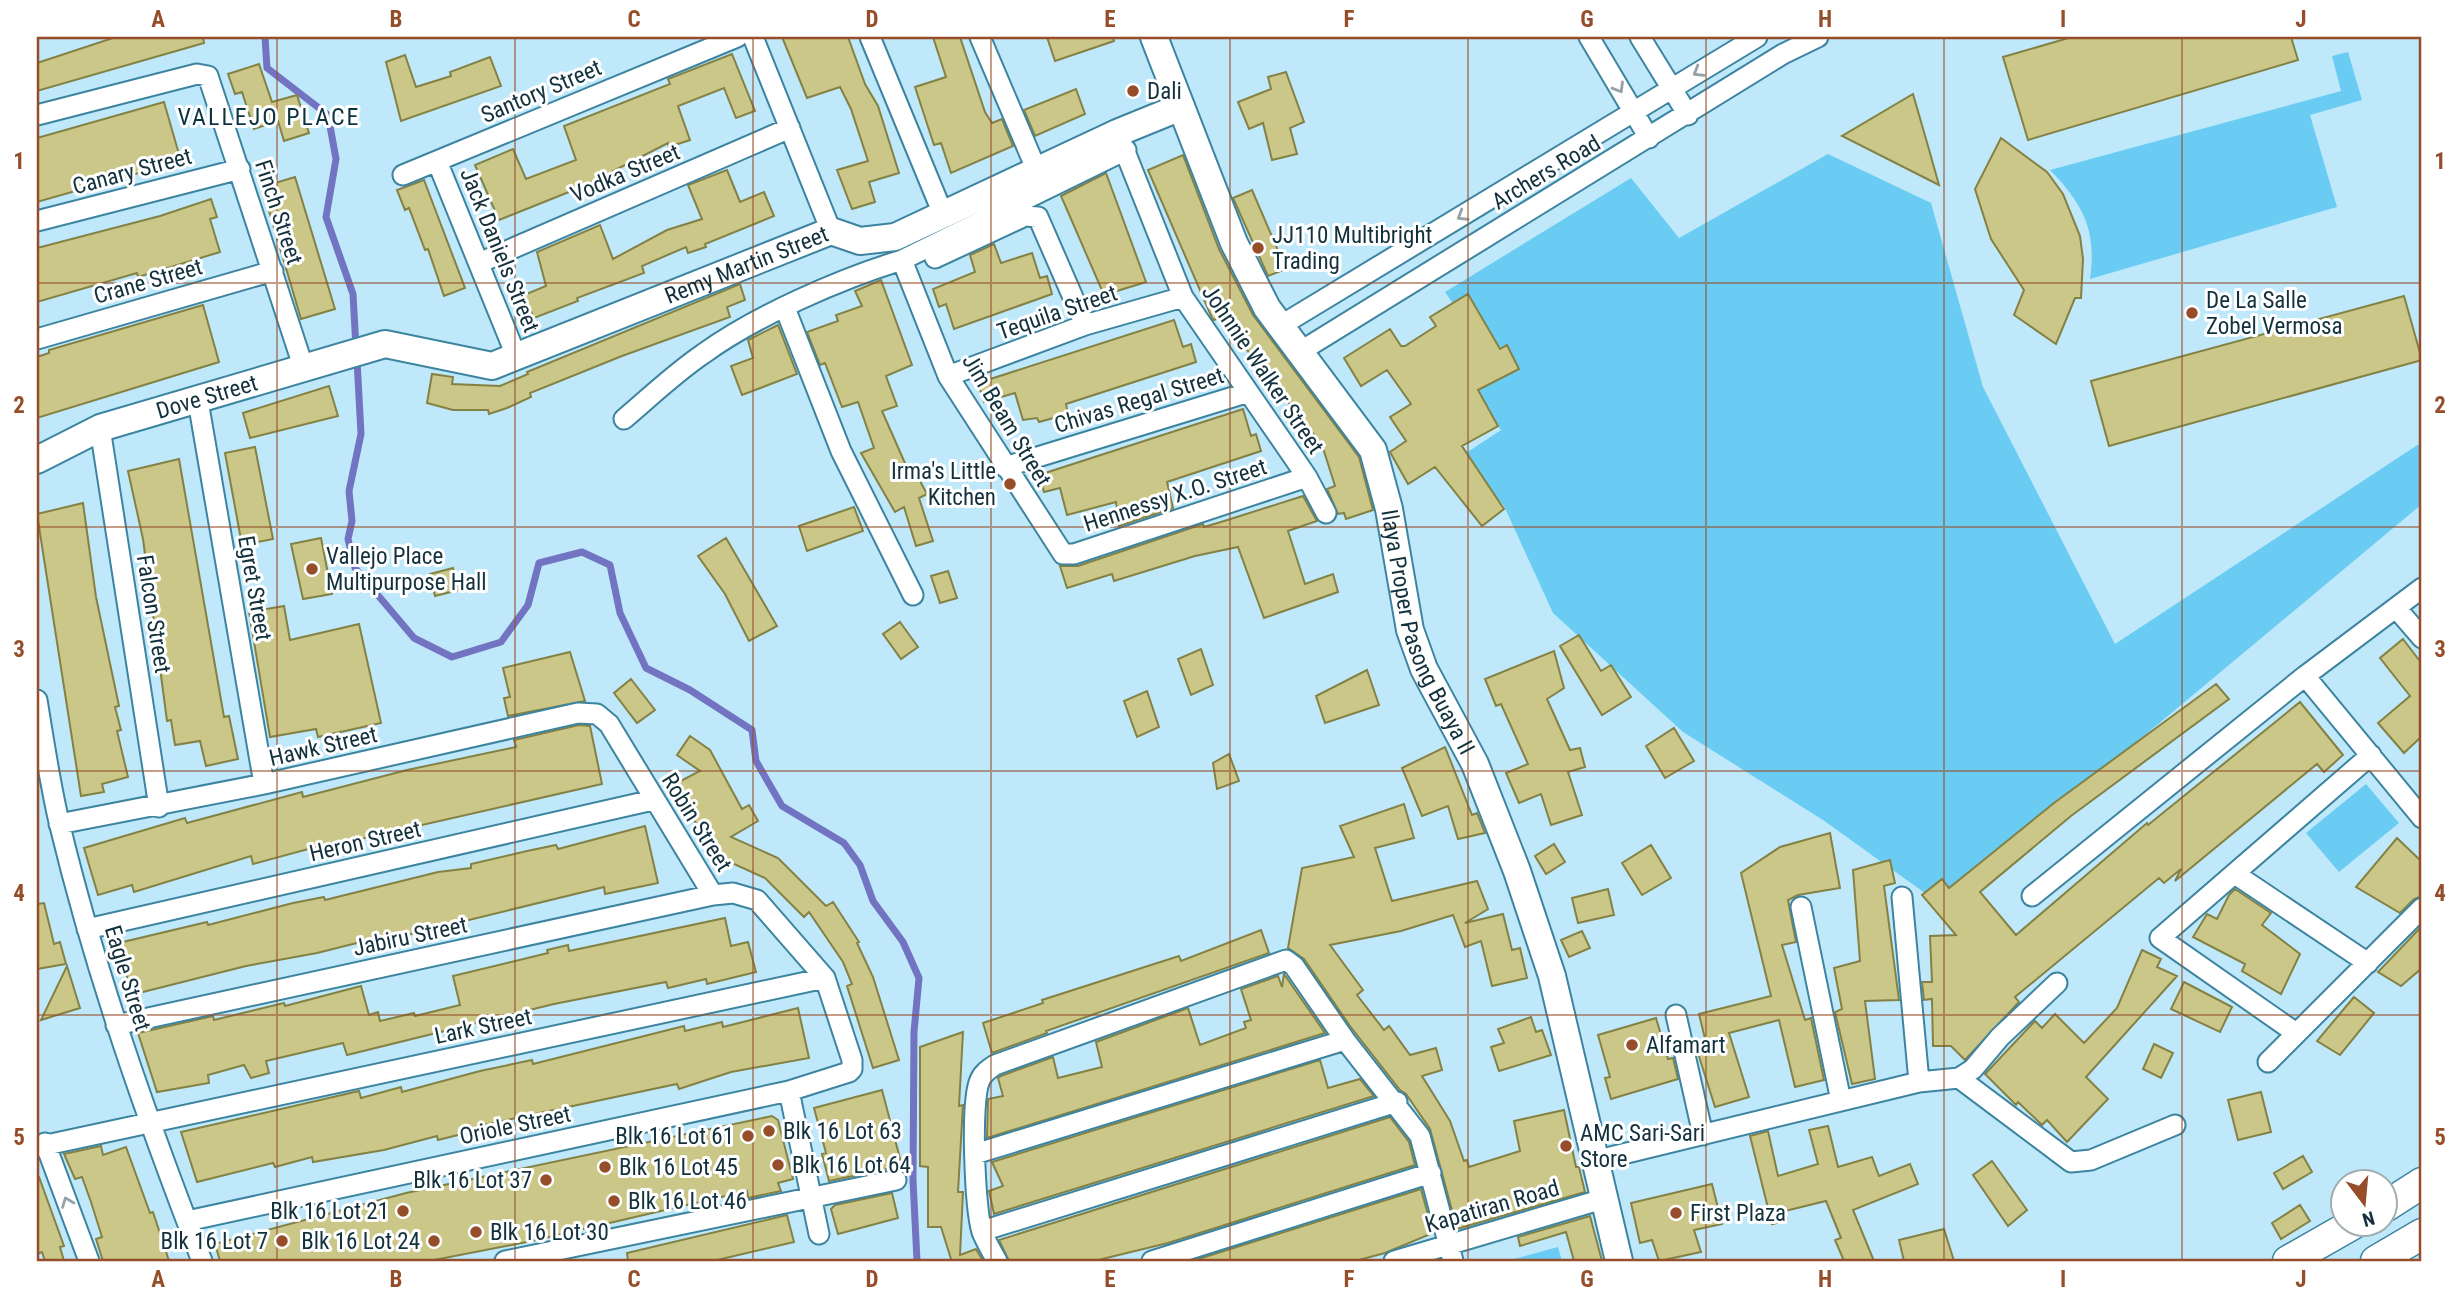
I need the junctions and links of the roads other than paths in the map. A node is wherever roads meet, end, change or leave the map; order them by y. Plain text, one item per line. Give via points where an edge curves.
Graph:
1 (737, 37) edge
2 (753, 37) edge
3 (870, 37) edge
4 (980, 37) edge
5 (1154, 37) edge
6 (1589, 37) edge
7 (1640, 37) edge
8 (1757, 37) edge
9 (1818, 37) edge
10 (1671, 88) junction
11 (1181, 107) junction
12 (1633, 112) junction
13 (37, 115) edge
14 (1688, 115) junction
15 (790, 128) junction
16 (1649, 138) junction
17 (1122, 142) junction
18 (437, 161) junction
19 (240, 169) junction
20 (1037, 171) junction
21 (403, 175) dead end
22 (943, 214) junction
23 (37, 221) edge
24 (831, 231) junction
25 (479, 263) junction
26 (904, 266) junction
27 (272, 271) junction
28 (1183, 297) junction
29 (785, 308) junction
30 (1085, 325) junction
31 (1280, 326) junction
32 (37, 339) edge
33 (380, 346) joint
34 (1301, 351) junction
35 (517, 358) junction
36 (304, 369) junction
37 (948, 376) junction
38 (1246, 393) junction
39 (198, 401) junction
40 (624, 419) dead end
41 (100, 428) junction
42 (37, 460) edge
43 (1005, 467) junction
44 (1307, 477) junction
45 (1325, 513) dead end
46 (1059, 550) joint
47 (2422, 588) edge
48 (912, 595) dead end
49 (2397, 609) junction
50 (2422, 638) edge
51 (2305, 676) junction
52 (37, 701) edge
53 (597, 714) joint
54 (2371, 755) junction
55 (264, 784) junction
56 (653, 800) junction
57 (159, 807) junction
58 (2422, 818) edge
59 (60, 824) junction
60 (2235, 874) junction
61 (713, 895) junction
62 (2032, 896) dead end
63 (1902, 897) dead end
64 (1801, 907) dead end
65 (2422, 908) edge
66 (87, 929) junction
67 (2368, 962) junction
68 (825, 978) junction
69 (2057, 983) dead end
70 (1676, 1015) dead end
71 (116, 1025) junction
72 (2296, 1033) junction
73 (1345, 1040) junction
74 (2268, 1062) dead end
75 (852, 1069) joint
76 (1959, 1078) junction
77 (1919, 1082) junction
78 (789, 1091) junction
79 (1841, 1101) junction
80 (1397, 1102) junction
81 (150, 1122) junction
82 (2175, 1125) dead end
83 (1703, 1135) junction
84 (41, 1145) edge
85 (975, 1154) junction
86 (1594, 1161) junction
87 (1431, 1172) junction
88 (896, 1180) dead end
89 (2422, 1183) edge
90 (809, 1196) junction
91 (2400, 1197) edge
92 (1603, 1199) junction
93 (187, 1222) junction
94 (982, 1231) junction
95 (819, 1234) dead end
96 (2422, 1234) edge
97 (2330, 1237) edge
98 (1451, 1252) edge
99 (89, 1261) edge
100 (202, 1261) edge
101 (505, 1261) edge
102 (997, 1261) edge
103 (1152, 1261) edge
104 (1394, 1261) edge
105 (1619, 1261) edge
106 (2288, 1261) edge
107 (2376, 1261) edge

1 - 18 street, Santory Street
2 - 15 street
3 - 22 street
4 - 20 street
5 - 11 street, Ilaya Proper Pasong Buaya II
6 -> 12 street
7 - 10 street
8 -> 10 street, Archers Road
9 - 14 street, Archers Road
10 - 12 street, Archers Road
10 - 14 street
11 - 17 street, Remy Martin Street
11 - 31 street, Ilaya Proper Pasong Buaya II via 1234,243
12 - 16 street
12 -> 31 street, Archers Road
13 - 19 street, Finch Street via 203,74 211,81
14 - 16 street, Archers Road
15 - 24 street
15 - 25 street, Vodka Street
16 - 34 street, Archers Road
17 - 20 street, Remy Martin Street
17 - 26 street
17 - 28 street, Johnnie Walker Street
18 - 21 street, Santory Street
18 - 25 street, Jack Daniels Street
19 - 23 street, Canary Street
19 - 27 street, Finch Street
20 - 22 street, Remy Martin Street
22 - 24 street, Remy Martin Street via 895,237 860,241
24 - 35 street, Remy Martin Street
25 - 35 street, Jack Daniels Street
26 - 29 street
26 - 30 street via 1025,216 1042,220
26 - 37 street, Jim Beam Street
27 - 32 street, Crane Street
27 - 36 street, Finch Street
28 - 30 street, Tequila Street
28 - 38 street, Johnnie Walker Street
29 - 40 street via 701,355
29 - 48 street via 841,451
30 - 37 street, Tequila Street
31 - 34 street, Ilaya Proper Pasong Buaya II
33 - 35 street, Remy Martin Street via 393,344 483,366
33 - 36 street, Dove Street
34 - 86 street, Ilaya Proper Pasong Buaya II via 1373,450 1410,630 1424,668 1475,764 1517,871 1552,976
36 - 39 street, Dove Street
37 - 43 street, Jim Beam Street
38 - 43 street, Chivas Regal Street
38 - 44 street, Johnnie Walker Street
39 - 41 street, Dove Street
39 - 55 street, Egret Street
41 - 42 street, Dove Street
41 - 57 street, Falcon Street
43 - 46 street, Jim Beam Street
44 - 45 street, Johnnie Walker Street
44 - 46 street, Hennessy X.O. Street via 1074,554
47 - 49 street
49 - 50 street
49 - 51 street
51 - 54 street
51 - 62 street
52 - 59 street, Eagle Street
53 - 55 street, Hawk Street via 578,713
53 - 56 street, Robin Street via 609,724
54 - 58 street
54 - 60 street
55 - 57 street, Hawk Street
56 - 61 street, Robin Street
56 - 66 street, Heron Street
57 - 59 street, Hawk Street
59 - 66 street, Eagle Street
60 - 67 street
60 - 72 street via 2160,938
61 - 68 street, Robin Street via 733,893 757,900
61 - 71 street, Jabiru Street
63 - 77 street
64 - 79 street
65 - 67 street
66 - 71 street, Eagle Street
67 - 72 street
68 - 75 street, Robin Street
68 - 81 street, Lark Street
69 - 76 street
70 - 83 street
71 - 81 street, Eagle Street
72 - 74 street
73 - 80 street
73 - 85 street
73 - 85 street via 1294,966 1280,961 995,1065 979,1081
75 - 78 street, Oriole Street
76 - 77 street
76 - 82 street via 2071,1162 2091,1160
77 - 79 street
78 - 90 street
78 - 93 street, Oriole Street
79 - 83 street
80 - 87 street via 1420,1136
80 - 94 street
81 - 84 street, Lark Street
81 - 93 street, Eagle Street
83 - 86 street
99 -> 84 street
85 - 94 street
86 - 92 street, Ilaya Proper Pasong Buaya II
87 - 98 street
87 - 103 street
88 - 90 street
89 - 91 main road
90 - 95 street
90 - 101 street
92 - 98 street, Kapatiran Road
92 - 105 street, Ilaya Proper Pasong Buaya II
93 - 100 street, Eagle Street
94 - 102 street
96 - 107 main road
97 - 106 main road
98 - 104 street, Kapatiran Road

